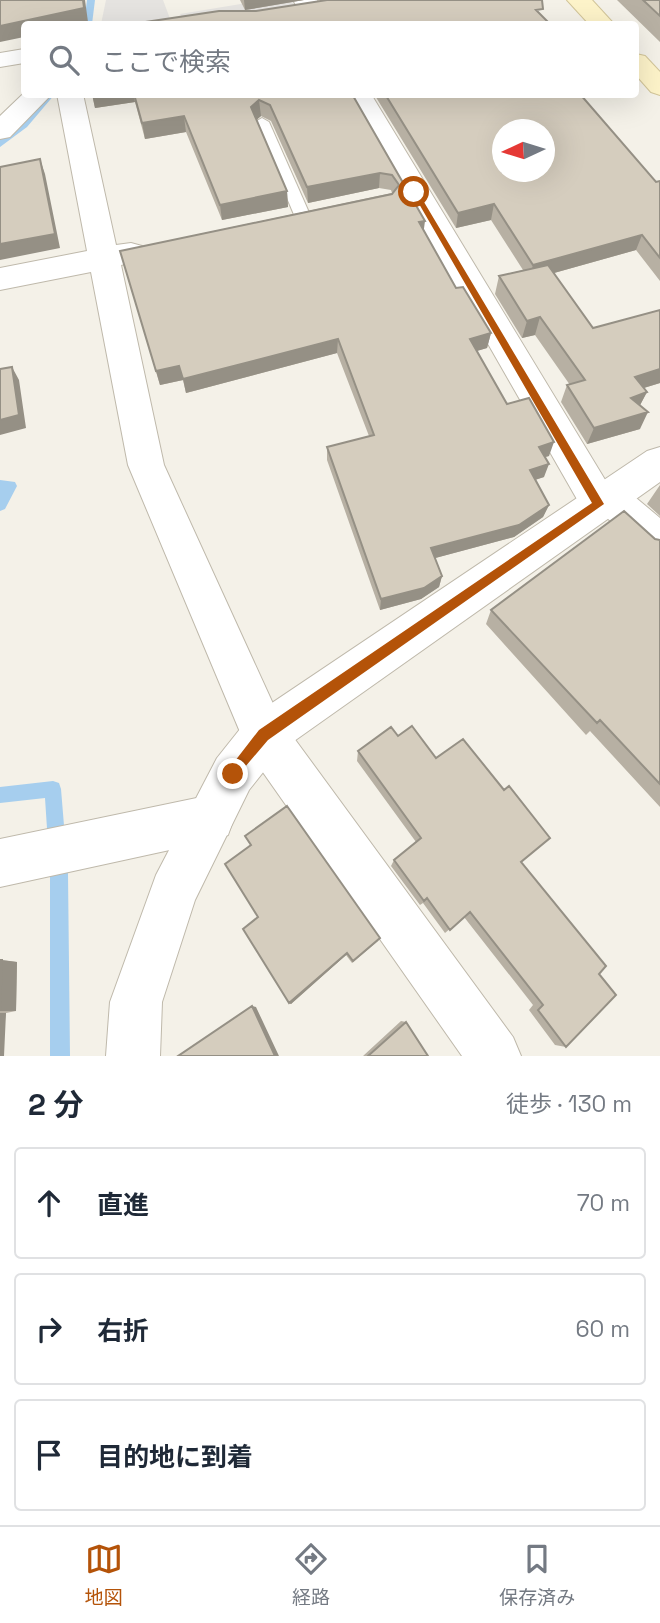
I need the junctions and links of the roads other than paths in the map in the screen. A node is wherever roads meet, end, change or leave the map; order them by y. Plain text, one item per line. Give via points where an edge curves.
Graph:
1 (579, 0) edge
2 (336, 4) edge
3 (311, 11) edge
4 (283, 13) edge
5 (599, 21) edge
6 (21, 56) edge
7 (0, 60) edge
8 (639, 65) edge
9 (660, 88) edge
10 (35, 98) edge
11 (71, 98) edge
12 (360, 98) edge
13 (262, 122) dead end
14 (0, 131) edge
15 (303, 217) edge
16 (159, 247) edge
17 (106, 259) junction
18 (0, 279) edge
19 (660, 462) edge
20 (605, 501) junction
21 (660, 541) edge
22 (264, 735) junction
23 (211, 818) junction
24 (0, 863) edge
25 (132, 1056) edge
26 (494, 1056) edge

1 - 5 main road
2 - 3 street
3 - 4 street
6 - 7 street
8 - 9 main road
10 - 14 street
11 - 17 street
12 - 20 street
13 - 15 lane
16 - 17 street
17 - 18 street
17 - 22 street via 146,465
19 - 20 street
20 - 21 street
20 - 22 street
22 - 23 street via 233,774
22 - 26 street
23 - 24 street
23 - 25 street via 173,892 136,1002

